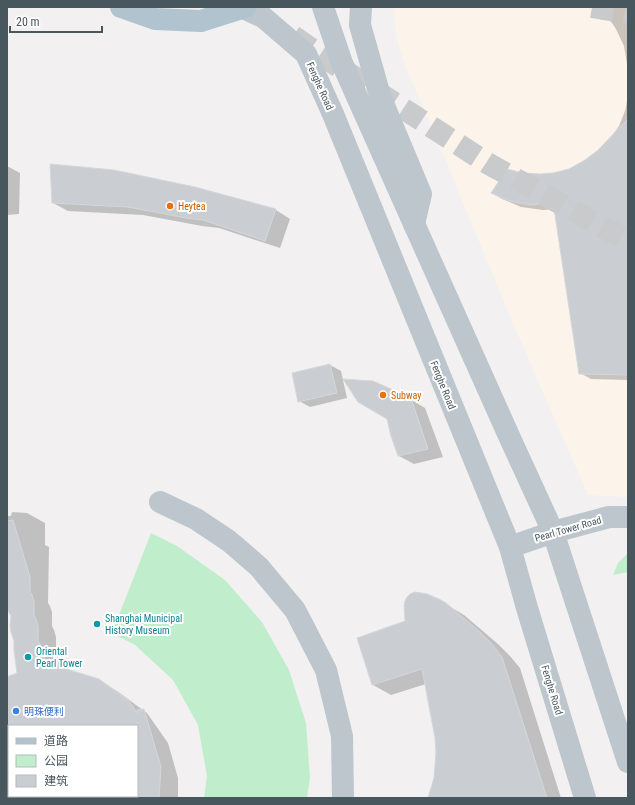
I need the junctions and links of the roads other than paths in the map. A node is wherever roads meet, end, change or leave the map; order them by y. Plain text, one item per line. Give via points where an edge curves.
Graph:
1 (120, 7) edge
2 (323, 7) edge
3 (361, 7) edge
4 (244, 8) edge
5 (414, 224) junction
6 (160, 502) dead end
7 (628, 517) edge
8 (553, 532) junction
9 (510, 547) junction
10 (628, 762) edge
11 (343, 798) edge
12 (586, 798) edge

1 - 4 main road via 155,19 200,21
2 - 5 street via 342,63
3 - 5 street via 360,25 380,96 421,194
4 - 9 street, Fenghe Road via 262,17 306,54 333,114
5 - 8 street
6 - 11 street via 196,519 229,541 259,567 295,610 326,670 342,736
7 - 8 street, Pearl Tower Road via 609,517
8 - 9 street, Pearl Tower Road
8 - 10 street
9 - 12 street, Fenghe Road

